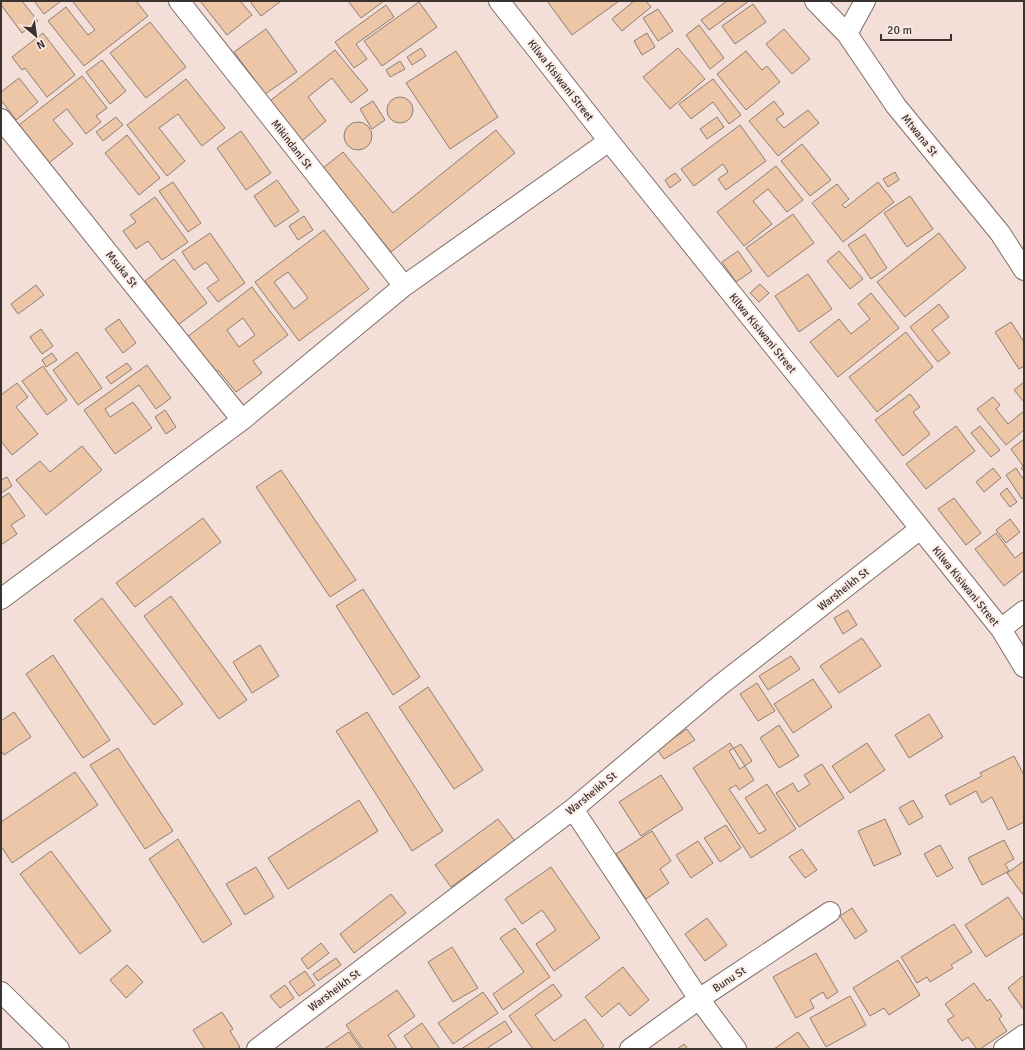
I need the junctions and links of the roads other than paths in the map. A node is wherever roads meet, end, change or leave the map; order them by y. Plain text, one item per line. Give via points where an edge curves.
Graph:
1 (179, 1) edge
2 (815, 1) edge
3 (865, 1) edge
4 (503, 2) edge
5 (847, 34) junction
6 (1, 119) edge
7 (609, 141) junction
8 (1024, 270) edge
9 (404, 286) junction
10 (242, 420) junction
11 (920, 529) junction
12 (1, 599) edge
13 (1024, 611) edge
14 (1001, 629) junction
15 (1024, 667) edge
16 (573, 809) junction
17 (830, 912) dead end
18 (1, 992) edge
19 (699, 999) junction
20 (1024, 1035) edge
21 (59, 1049) edge
22 (257, 1049) edge
23 (630, 1049) edge
24 (736, 1049) edge
25 (1004, 1049) edge

1 - 9 street, Mikindani St
2 - 5 street, Mtwana St
3 - 5 street
4 - 7 street, Kilwa Kisiwani Street
5 - 8 street, Mtwana St via 896,106 1000,233
6 - 10 street, Msuka St
7 - 9 street
7 - 11 street, Kilwa Kisiwani Street
9 - 10 street
10 - 12 street
11 - 14 street, Kilwa Kisiwani Street
11 - 16 street, Warsheikh St via 719,686
13 - 14 street
14 - 15 street, Kilwa Kisiwani Street
16 - 19 street
16 - 22 street, Warsheikh St
17 - 19 street, Bunu St
18 - 21 street
19 - 23 street, Bunu St
19 - 24 street
20 - 25 street

